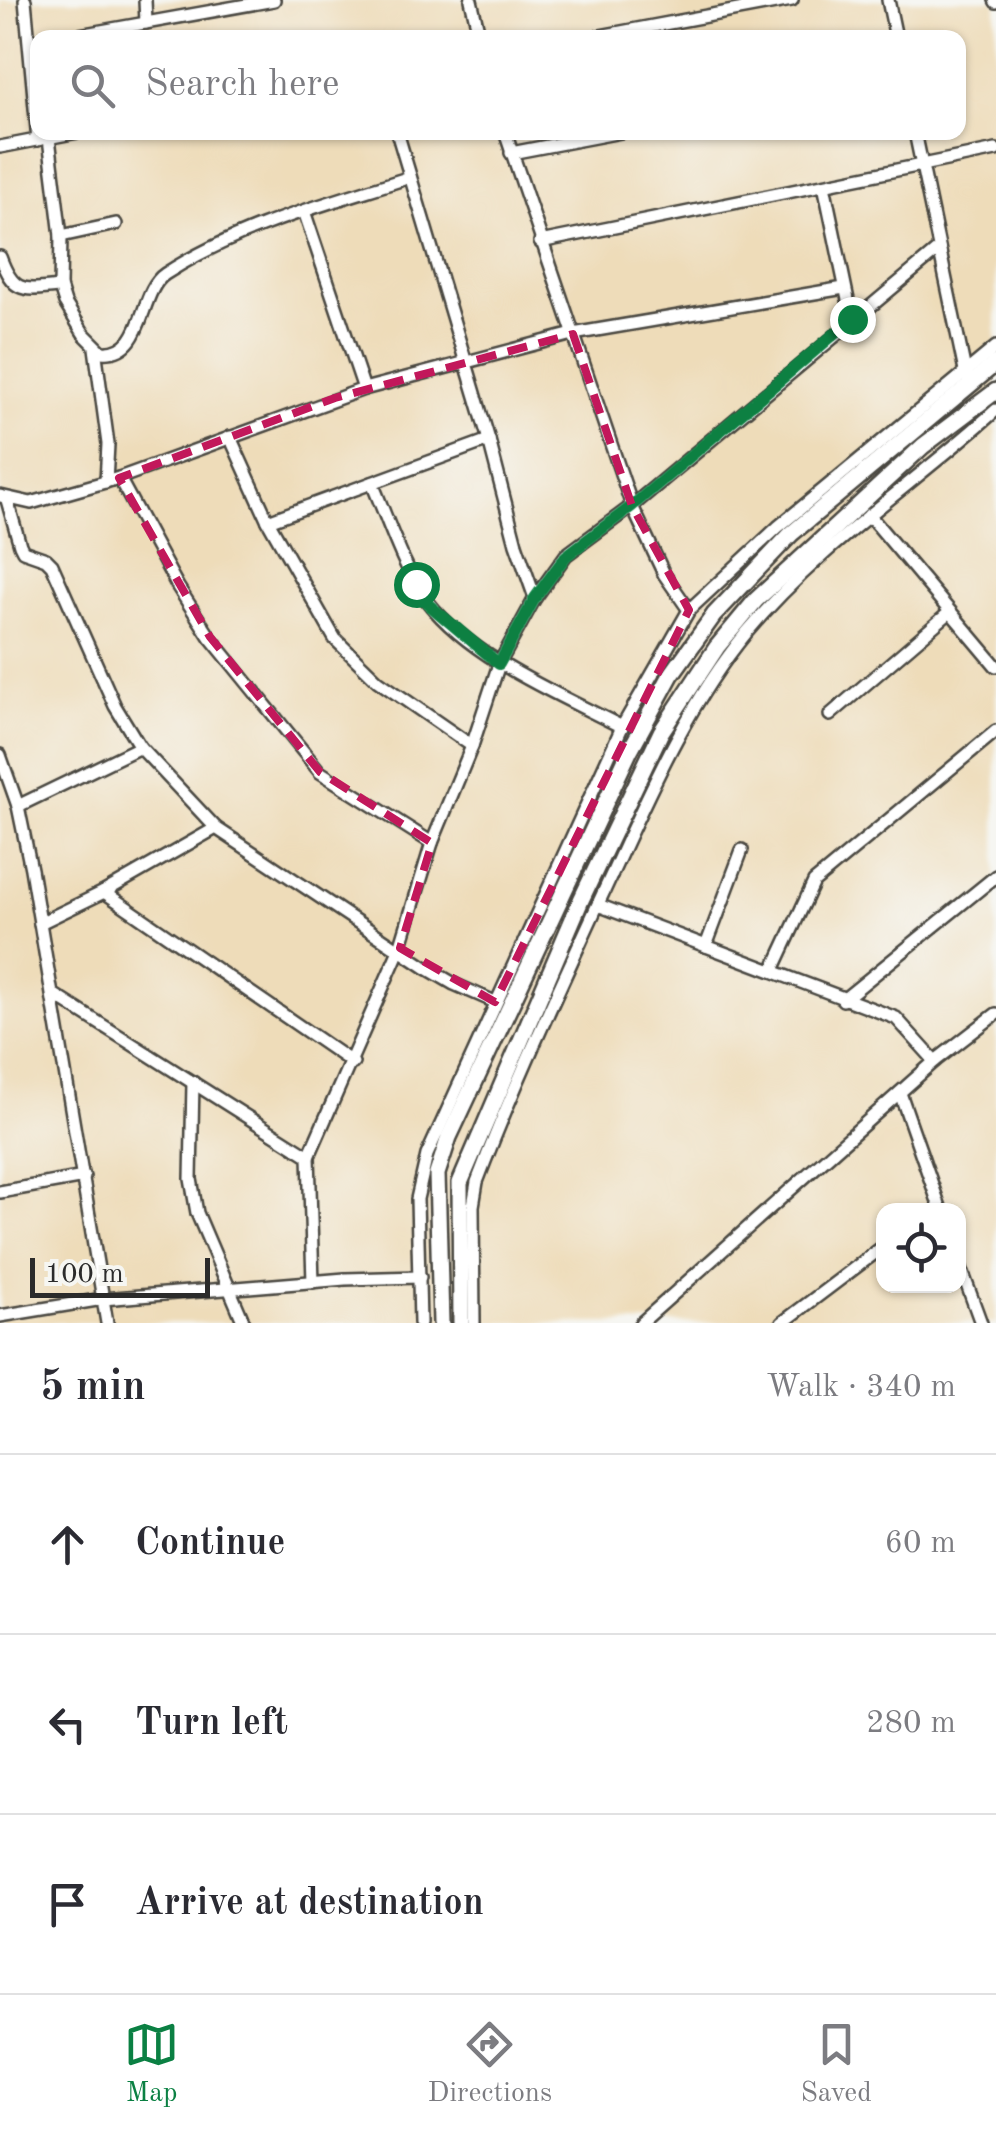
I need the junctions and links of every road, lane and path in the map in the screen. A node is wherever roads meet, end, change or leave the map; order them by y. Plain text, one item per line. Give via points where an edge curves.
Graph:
1 (25, 0) edge
2 (145, 0) edge
3 (274, 0) edge
4 (472, 0) edge
5 (792, 0) edge
6 (888, 0) edge
7 (146, 23) junction
8 (107, 30) edge
9 (478, 30) edge
10 (633, 30) edge
11 (894, 30) edge
12 (30, 31) edge
13 (38, 140) edge
14 (43, 140) edge
15 (399, 140) edge
16 (507, 140) edge
17 (579, 140) edge
18 (917, 140) edge
19 (0, 147) edge
20 (996, 150) edge
21 (510, 153) junction
22 (922, 165) junction
23 (410, 178) junction
24 (824, 184) junction
25 (304, 211) junction
26 (116, 224) dead end
27 (61, 236) junction
28 (540, 242) junction
29 (939, 249) junction
30 (0, 257) edge
31 (60, 288) junction
32 (844, 288) junction
33 (852, 319) junction
34 (573, 334) junction
35 (996, 347) edge
36 (95, 348) junction
37 (465, 362) junction
38 (996, 363) edge
39 (967, 378) junction
40 (364, 389) junction
41 (996, 391) edge
42 (996, 410) edge
43 (230, 437) junction
44 (489, 440) junction
45 (112, 480) junction
46 (372, 484) junction
47 (4, 498) edge
48 (632, 506) junction
49 (869, 515) junction
50 (268, 521) junction
51 (535, 598) junction
52 (689, 610) junction
53 (950, 612) junction
54 (499, 664) junction
55 (996, 666) edge
56 (830, 716) dead end
57 (622, 727) junction
58 (996, 730) edge
59 (472, 746) junction
60 (140, 747) junction
61 (0, 755) edge
62 (18, 806) junction
63 (216, 828) junction
64 (432, 843) junction
65 (742, 850) dead end
66 (996, 876) edge
67 (104, 892) junction
68 (598, 906) junction
69 (40, 923) junction
70 (706, 946) junction
71 (400, 948) junction
72 (773, 970) junction
73 (53, 994) junction
74 (843, 1000) junction
75 (495, 1002) junction
76 (996, 1014) edge
77 (934, 1061) junction
78 (353, 1062) junction
79 (193, 1082) junction
80 (900, 1093) junction
81 (309, 1156) junction
82 (84, 1177) junction
83 (0, 1192) edge
84 (934, 1203) edge
85 (876, 1252) edge
86 (420, 1276) junction
87 (313, 1282) junction
88 (966, 1282) edge
89 (230, 1289) junction
90 (102, 1298) junction
91 (0, 1316) edge
92 (107, 1323) edge
93 (244, 1323) edge
94 (420, 1323) edge
95 (441, 1323) edge
96 (462, 1323) edge
97 (474, 1323) edge
98 (641, 1323) edge
99 (782, 1323) edge
100 (981, 1323) edge

1 - 12 street
2 - 7 street
3 - 7 street
4 - 9 street
5 - 10 street
6 - 11 street
7 - 8 street
13 - 19 street
14 - 27 street
15 - 23 street
16 - 21 street
17 - 21 street
18 - 22 street
20 - 22 street
21 - 28 street
22 - 24 street
22 - 29 street
23 - 25 street
23 - 37 street
24 - 28 street
24 - 32 street
25 - 36 street via 254,228 161,276 131,339 111,353
25 - 40 street
26 - 27 street
27 - 31 street
28 - 34 street
29 - 33 street
29 - 39 street
30 - 31 street via 17,287
31 - 36 street
32 - 33 street
32 - 34 street
33 - 48 street
34 - 37 street
34 - 48 street
35 - 39 street
36 - 45 street
37 - 40 street
37 - 44 street
38 - 39 street
39 - 52 street via 778,527
39 - 95 street via 791,534 714,615 671,675 449,1137 438,1174
40 - 43 street
41 - 96 street via 894,472 756,600 660,732 460,1183
42 - 49 street
43 - 45 street
43 - 50 street
44 - 46 street
44 - 51 street
45 - 47 street via 31,504
45 - 64 street via 210,637 320,772
46 - 50 street
46 - 54 street via 428,604
47 - 60 street via 23,551 52,565 99,674
48 - 51 street via 566,556
48 - 52 street
49 - 53 street
49 - 68 street via 761,617 702,691
50 - 59 street via 335,639 357,664
51 - 54 street
52 - 57 street
53 - 55 street
53 - 56 street
54 - 57 street
54 - 59 street
57 - 75 street
58 - 72 street via 824,871
59 - 64 street
60 - 62 street
60 - 63 street
61 - 62 street
62 - 69 street
63 - 67 street
63 - 71 street
64 - 71 street
65 - 70 street
66 - 74 street
67 - 69 street
67 - 78 street
68 - 70 street
68 - 97 street via 477,1182
69 - 73 street
70 - 72 street
71 - 75 street
71 - 78 street
72 - 74 street
73 - 79 street
73 - 82 street
74 - 77 street via 896,1018
75 - 86 street via 427,1154 418,1199
76 - 77 street
77 - 80 street
78 - 81 street
79 - 81 street
79 - 89 street via 197,1213
80 - 84 street
80 - 98 street
81 - 87 street
82 - 83 street
82 - 90 street
85 - 99 street
86 - 87 street
86 - 94 street
87 - 89 street
88 - 100 street
89 - 90 street
89 - 93 street
90 - 91 street
90 - 92 street

